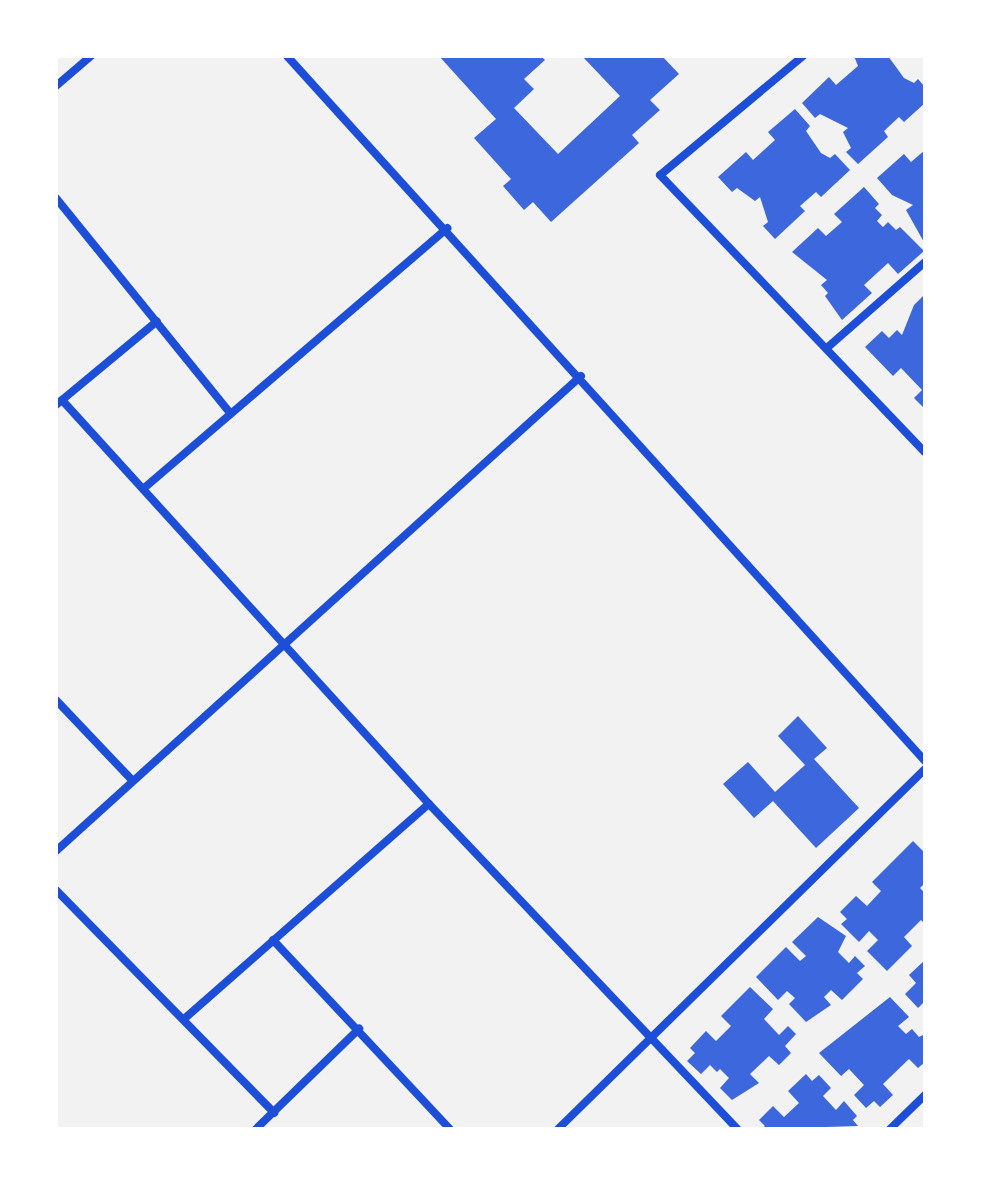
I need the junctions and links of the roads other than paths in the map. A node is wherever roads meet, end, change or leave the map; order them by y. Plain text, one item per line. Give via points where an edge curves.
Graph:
1 (91, 56) edge
2 (287, 56) edge
3 (803, 56) edge
4 (56, 86) edge
5 (56, 198) edge
6 (447, 228) junction
7 (925, 262) edge
8 (157, 321) junction
9 (828, 347) junction
10 (581, 376) junction
11 (59, 402) edge
12 (229, 412) junction
13 (925, 452) edge
14 (143, 489) junction
15 (286, 644) junction
16 (56, 700) edge
17 (925, 761) edge
18 (925, 769) edge
19 (131, 779) junction
20 (429, 804) junction
21 (56, 851) edge
22 (56, 890) edge
23 (273, 940) junction
24 (184, 1019) junction
25 (359, 1029) junction
26 (653, 1039) junction
27 (925, 1095) edge
28 (274, 1113) junction
29 (895, 1127) edge
30 (256, 1129) edge
31 (450, 1129) edge
32 (558, 1129) edge
33 (737, 1129) edge

1 - 4 street
2 - 6 street
3 - 9 street via 660,175
5 - 8 street
6 - 10 street
6 - 12 street
7 - 9 street
8 - 11 street
8 - 12 street
9 - 13 street
10 - 15 street
10 - 17 street
11 - 14 street
12 - 14 street
14 - 15 street
15 - 19 street
15 - 20 street
16 - 19 street
18 - 26 street
19 - 21 street
20 - 23 street
20 - 26 street
22 - 24 street
23 - 24 street
23 - 25 street
24 - 28 street
25 - 28 street
25 - 31 street
26 - 32 street
26 - 33 street
27 - 29 street
28 - 30 street

